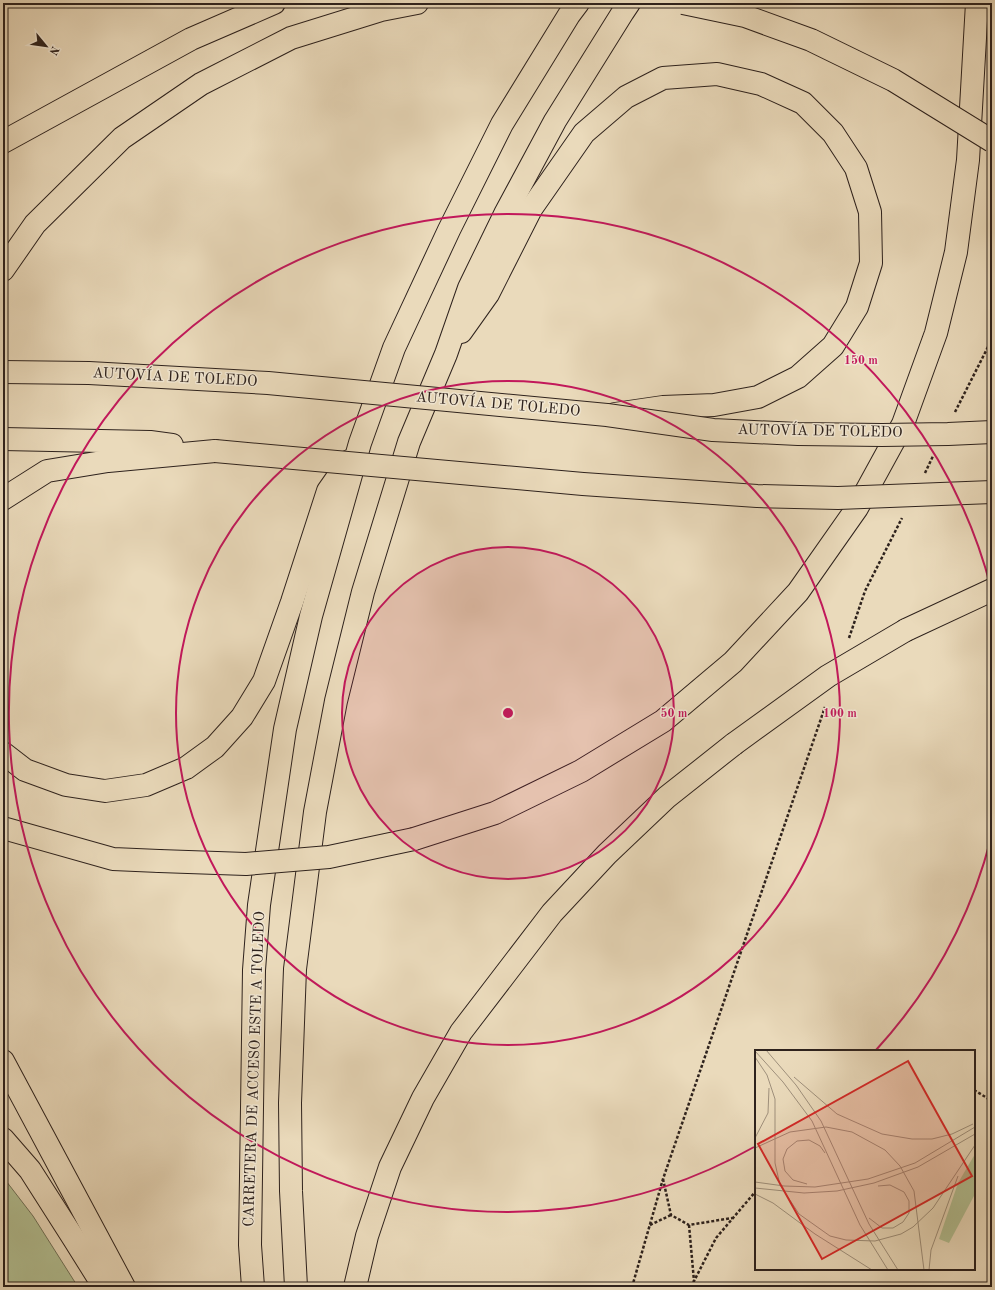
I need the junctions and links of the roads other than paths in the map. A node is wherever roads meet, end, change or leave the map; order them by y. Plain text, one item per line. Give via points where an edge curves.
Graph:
1 (274, 3) edge
2 (417, 3) edge
3 (578, 3) edge
4 (629, 3) edge
5 (683, 3) edge
6 (977, 3) edge
7 (992, 141) edge
8 (3, 142) edge
9 (3, 270) edge
10 (446, 354) junction
11 (3, 372) edge
12 (607, 415) junction
13 (992, 432) edge
14 (3, 439) edge
15 (360, 443) junction
16 (215, 451) junction
17 (992, 492) edge
18 (3, 499) edge
19 (992, 590) edge
20 (3, 753) edge
21 (3, 828) edge
22 (3, 1061) edge
23 (3, 1139) edge
24 (104, 1287) edge
25 (124, 1287) edge
26 (253, 1287) edge
27 (296, 1287) edge
28 (355, 1287) edge

1 - 8 highway via 191,39
2 - 9 highway via 381,10 291,38 201,84 122,138 36,224
3 - 15 highway, CARRETERA DE ACCESO ESTE A TOLEDO via 502,124 452,223 394,348
4 - 10 highway via 555,121 505,214 469,288
5 - 7 highway, bridge via 745,16 811,40 893,80
6 - 21 highway, bridge via 968,160 956,252 936,333 903,424 857,508 798,592 733,662 663,721 581,771 495,812 414,839 322,858 246,864 113,859
10 - 12 highway via 488,294 531,209 584,133 626,97 663,78 717,74 761,84 803,103 833,133 856,168 870,212 871,262 857,307 833,346 798,377 758,397 714,405 663,407
10 - 27 highway via 409,442 363,592 336,701 315,812 295,969 290,1103
11 - 12 highway, AUTOVÍA DE TOLEDO, bridge via 90,373 268,383
12 - 13 highway, AUTOVÍA DE TOLEDO, bridge via 713,430 798,434
14 - 16 highway via 150,442
15 - 20 highway via 328,491 264,681 242,717 215,747 186,768 146,785 105,791 66,786 25,770
15 - 26 highway, CARRETERA DE ACCESO ESTE A TOLEDO via 311,616 285,729 260,905 254,977 250,1245
16 - 17 highway, bridge via 583,484 757,496 838,498
16 - 18 highway via 108,461 47,471
19 - 28 highway, bridge via 906,630 828,676 734,744 667,797 606,854 552,913 461,1032 423,1098 390,1167 367,1236
22 - 25 highway
23 - 24 highway via 30,1170

